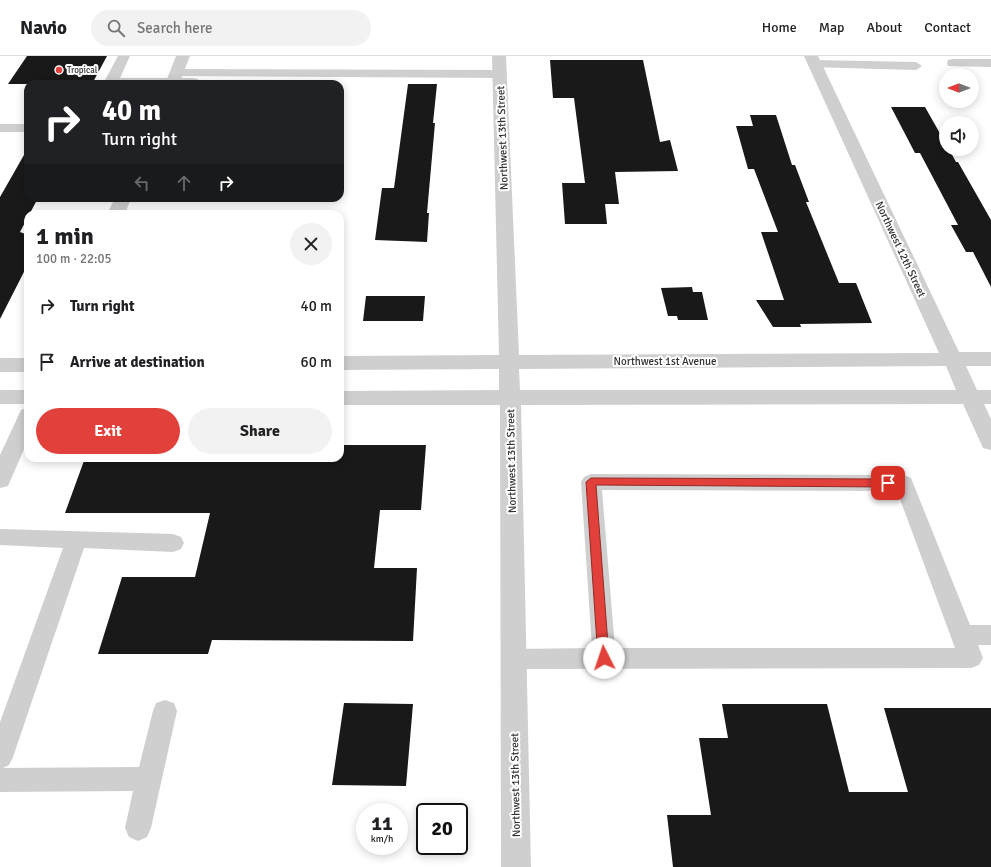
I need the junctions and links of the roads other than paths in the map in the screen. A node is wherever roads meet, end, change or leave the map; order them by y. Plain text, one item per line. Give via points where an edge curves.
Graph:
1 (124, 56) edge
2 (184, 56) edge
3 (813, 60) edge
4 (954, 63) dead end
5 (991, 63) edge
6 (500, 65) edge
7 (916, 66) dead end
8 (111, 80) edge
9 (174, 80) edge
10 (0, 128) edge
11 (24, 128) edge
12 (952, 359) junction
13 (991, 359) edge
14 (508, 362) junction
15 (344, 363) edge
16 (0, 365) edge
17 (24, 365) edge
18 (0, 397) edge
19 (24, 397) edge
20 (970, 397) junction
21 (991, 397) edge
22 (344, 398) edge
23 (510, 398) junction
24 (24, 424) edge
25 (991, 442) edge
26 (0, 480) edge
27 (0, 537) edge
28 (76, 540) junction
29 (172, 543) dead end
30 (962, 635) junction
31 (991, 635) edge
32 (604, 658) junction
33 (514, 659) junction
34 (165, 711) dead end
35 (0, 757) edge
36 (149, 779) junction
37 (0, 780) edge
38 (138, 828) dead end
39 (516, 867) edge

1 - 8 lane
2 - 9 street
3 - 7 lane
3 - 12 street, Northwest 12th Street
4 - 5 lane
6 - 9 lane
6 - 14 street, Northwest 13th Street
10 - 11 lane
12 - 13 street, Northwest 1st Avenue
12 - 14 street, Northwest 1st Avenue
12 - 20 street, Northwest 12th Street
14 - 15 street, Northwest 1st Avenue
14 - 23 street, Northwest 13th Street
16 - 17 street
18 - 19 street
20 - 21 street
20 - 23 street
20 - 25 street, Northwest 12th Street
22 - 23 street
23 - 33 street, Northwest 13th Street
24 - 26 street
27 - 28 lane
28 - 29 lane
28 - 35 lane
30 - 31 lane
30 - 32 lane via 971,658
30 - 32 lane via 904,483 591,482
32 - 33 lane
33 - 39 street, Northwest 13th Street
34 - 36 lane
36 - 37 lane
36 - 38 lane

